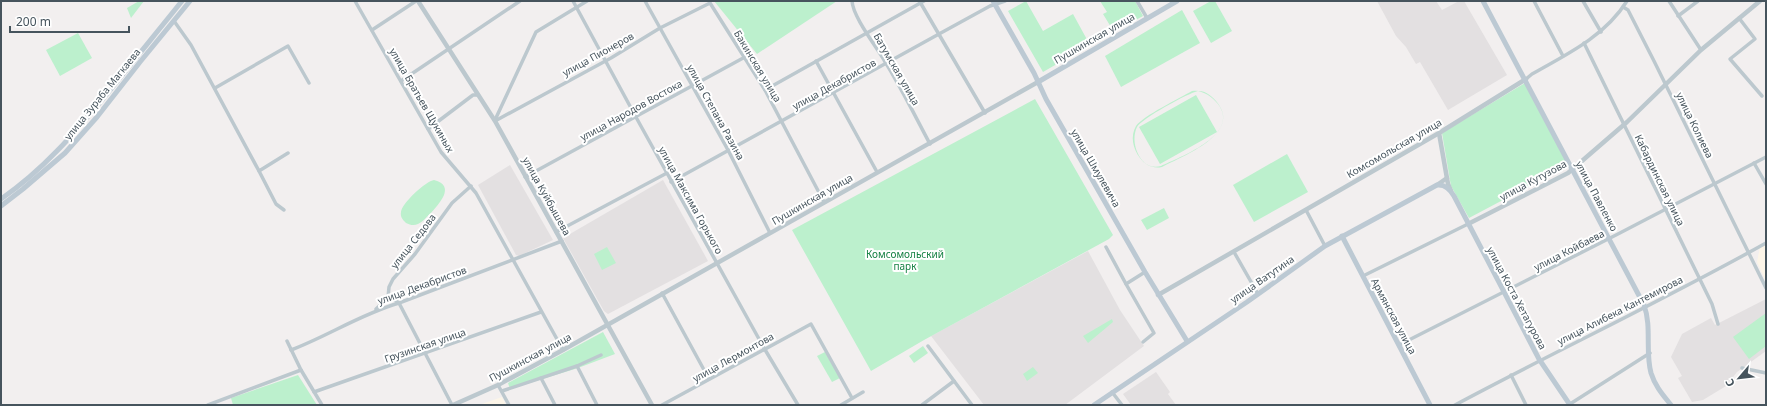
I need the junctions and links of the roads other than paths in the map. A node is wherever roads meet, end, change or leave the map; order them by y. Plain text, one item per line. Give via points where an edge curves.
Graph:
1 (182, 1) edge
2 (190, 1) edge
3 (355, 1) edge
4 (417, 1) edge
5 (520, 1) edge
6 (573, 1) edge
7 (587, 1) edge
8 (645, 1) edge
9 (852, 1) edge
10 (1005, 1) edge
11 (1136, 1) edge
12 (1177, 1) edge
13 (1483, 1) edge
14 (1534, 1) edge
15 (1583, 1) edge
16 (1627, 1) edge
17 (1669, 1) edge
18 (1698, 1) edge
19 (1760, 1) edge
20 (921, 2) edge
21 (710, 3) joint
22 (994, 3) edge
23 (577, 7) junction
24 (1623, 7) junction
25 (1678, 16) junction
26 (1147, 18) junction
27 (1738, 18) junction
28 (174, 20) junction
29 (660, 28) junction
30 (372, 30) junction
31 (1601, 32) junction
32 (867, 33) junction
33 (939, 34) junction
34 (1584, 43) junction
35 (448, 49) junction
36 (1701, 50) junction
37 (1563, 56) junction
38 (745, 57) junction
39 (605, 60) junction
40 (816, 61) junction
41 (886, 64) junction
42 (1526, 79) junction
43 (401, 80) junction
44 (1038, 82) junction
45 (309, 83) dead end
46 (1666, 84) junction
47 (692, 86) junction
48 (215, 88) junction
49 (765, 90) junction
50 (835, 92) junction
51 (478, 95) junction
52 (1762, 96) dead end
53 (92, 113) junction
54 (985, 113) junction
55 (635, 116) junction
56 (97, 117) junction
57 (495, 121) junction
58 (781, 122) junction
59 (1624, 124) junction
60 (428, 129) junction
61 (1439, 133) junction
62 (930, 144) junction
63 (728, 150) junction
64 (288, 153) dead end
65 (1766, 157) edge
66 (1754, 162) junction
67 (1572, 169) junction
68 (259, 171) junction
69 (877, 172) junction
70 (667, 173) junction
71 (525, 177) junction
72 (1448, 178) junction
73 (671, 182) junction
74 (1715, 183) junction
75 (1766, 184) edge
76 (1437, 185) junction
77 (471, 186) junction
78 (1454, 196) junction
79 (1, 199) edge
80 (824, 202) junction
81 (1, 206) edge
82 (1665, 209) junction
83 (284, 210) dead end
84 (1306, 210) junction
85 (1468, 224) junction
86 (556, 232) junction
87 (770, 233) junction
88 (1342, 236) junction
89 (1610, 238) junction
90 (562, 241) junction
91 (1766, 243) edge
92 (1325, 246) junction
93 (1106, 247) dead end
94 (1234, 252) junction
95 (1749, 253) junction
96 (514, 260) junction
97 (717, 262) junction
98 (1145, 272) junction
99 (1363, 276) junction
100 (1699, 279) junction
101 (1126, 284) junction
102 (1766, 288) edge
103 (1503, 292) junction
104 (662, 293) junction
105 (1258, 294) junction
106 (1158, 295) junction
107 (388, 298) junction
108 (399, 303) junction
109 (1645, 308) junction
110 (376, 310) junction
111 (541, 312) junction
112 (607, 324) junction
113 (1718, 324) dead end
114 (287, 341) dead end
115 (1187, 341) junction
116 (1143, 342) dead end
117 (1399, 345) junction
118 (928, 346) dead end
119 (764, 348) junction
120 (291, 350) junction
121 (564, 350) junction
122 (425, 353) junction
123 (1650, 354) junction
124 (601, 356) dead end
125 (1540, 360) junction
126 (577, 366) junction
127 (1742, 368) dead end
128 (301, 370) junction
129 (1766, 373) edge
130 (1511, 376) junction
131 (541, 378) junction
132 (709, 379) junction
133 (954, 381) junction
134 (498, 385) junction
135 (502, 391) junction
136 (314, 392) junction
137 (863, 392) dead end
138 (1112, 392) junction
139 (852, 398) junction
140 (208, 405) edge
141 (322, 405) edge
142 (453, 405) edge
143 (509, 405) edge
144 (555, 405) edge
145 (597, 405) edge
146 (652, 405) edge
147 (662, 405) edge
148 (798, 405) edge
149 (842, 405) edge
150 (922, 405) edge
151 (972, 405) edge
152 (1094, 405) edge
153 (1122, 405) edge
154 (1430, 405) edge
155 (1455, 405) edge
156 (1526, 405) edge
157 (1570, 405) edge
158 (1671, 405) edge

1 - 53 main road, улица Зураба Магкаева
2 - 28 main road, улица Зураба Магкаева
3 - 30 street, улица Братьев Щукиных
4 - 30 street
4 - 35 street, улица Куйбышева
5 - 35 street
6 - 23 street, улица Максима Горького
7 - 23 street
8 - 29 street, улица Степана Разина
9 - 32 street, Батумская улица
10 - 22 street, улица Декабристов
11 - 26 street
12 - 26 main road, Пушкинская улица
13 - 42 main road, улица Павленко
14 - 37 street
15 - 31 street
16 - 24 street, Комсомольская улица
17 - 25 street
18 - 25 street
19 - 27 street, улица Кутузова
20 - 32 street
20 - 33 street
21 - 29 street, улица Пионеров
21 - 38 street, Бакинская улица
22 - 33 street, улица Декабристов
22 - 44 main road, улица Шмулевича
23 - 39 street, улица Максима Горького
23 - 57 street via 536,32
24 - 31 street, Комсомольская улица
24 - 46 street, улица Колиева via 1628,10
25 - 36 street
26 - 44 main road, Пушкинская улица
27 - 36 street, улица Кутузова
27 - 52 street via 1755,39 1730,59
28 - 48 street
28 - 56 main road, улица Зураба Магкаева
29 - 39 street, улица Пионеров
29 - 47 street, улица Степана Разина
30 - 43 street, улица Братьев Щукиных
31 - 34 street, Комсомольская улица
32 - 40 street
32 - 41 street, Батумская улица
33 - 41 street, улица Декабристов
33 - 54 street
34 - 37 street, Комсомольская улица
34 - 59 street, Кабардинская улица
35 - 43 street
35 - 51 street, улица Куйбышева
36 - 46 street, улица Кутузова
37 - 42 street, Комсомольская улица
38 - 47 street, улица Народов Востока
38 - 49 street, Бакинская улица
39 - 55 street, улица Максима Горького
39 - 57 street, улица Пионеров
40 - 49 street
40 - 50 street
41 - 50 street, улица Декабристов
41 - 62 street, Батумская улица
42 - 61 street, Комсомольская улица
42 - 67 main road, улица Павленко
43 - 60 street, улица Братьев Щукиных
44 - 54 street, Пушкинская улица
44 - 98 main road, улица Шмулевича
45 - 48 street via 288,46
46 - 59 street, улица Кутузова
46 - 74 street, улица Колиева
47 - 55 street, улица Народов Востока
47 - 63 street, улица Степана Разина
48 - 68 street
49 - 58 street, Бакинская улица
50 - 58 street, улица Декабристов
50 - 69 street
51 - 57 street, улица Куйбышева
51 - 60 street via 473,95
53 - 56 street
53 - 79 main road, улица Зураба Магкаева via 54,155 15,190
54 - 62 street, Пушкинская улица
55 - 70 street, улица Максима Горького
55 - 71 street, улица Народов Востока
56 - 81 main road, улица Зураба Магкаева via 64,153
57 - 71 street, улица Куйбышева
58 - 63 street, улица Декабристов
58 - 80 street, Бакинская улица
59 - 67 street, улица Кутузова
59 - 82 street, Кабардинская улица
60 - 77 street, улица Братьев Щукиных via 441,152
61 - 72 street, улица Коста Хетагурова
61 - 84 street, Комсомольская улица
62 - 69 street, Пушкинская улица
63 - 73 street, улица Декабристов
63 - 87 street, улица Степана Разина
64 - 68 street
65 - 66 street, улица Койбаева
66 - 74 street, улица Койбаева
66 - 75 street
67 - 85 street, улица Кутузова
67 - 89 main road, улица Павленко
68 - 83 street via 276,204
69 - 80 street, Пушкинская улица
70 - 73 street, улица Максима Горького
70 - 86 street
71 - 86 street, улица Куйбышева
72 - 76 street, улица Ватутина
72 - 78 street, улица Коста Хетагурова
73 - 97 street, улица Максима Горького
74 - 82 street, улица Койбаева
74 - 95 street, улица Колиева
76 - 78 main road, улица Коста Хетагурова via 1445,186
76 - 88 main road, улица Ватутина
77 - 96 street, улица Братьев Щукиных
77 - 107 street, улица Седова via 452,204 393,279
78 - 85 main road, улица Коста Хетагурова
80 - 87 street, Пушкинская улица
82 - 89 street, улица Койбаева
82 - 100 street, Кабардинская улица
84 - 92 street
84 - 94 street, Комсомольская улица
85 - 99 street, улица Кутузова
85 - 103 main road, улица Коста Хетагурова
86 - 90 street, улица Куйбышева
87 - 97 street, Пушкинская улица
88 - 92 main road, улица Ватутина
88 - 99 main road, Армянская улица
89 - 103 street, улица Койбаева
89 - 109 main road, улица Павленко
90 - 96 street, улица Декабристов
90 - 112 street, улица Куйбышева
91 - 95 street, улица Алибека Кантемирова
92 - 105 main road, улица Ватутина
93 - 101 street
94 - 105 street
94 - 106 street, Комсомольская улица
95 - 100 street, улица Алибека Кантемирова
95 - 102 street, улица Колиева
96 - 108 street, улица Декабристов
96 - 111 street, улица Братьев Щукиных
97 - 104 street, Пушкинская улица
97 - 119 street, улица Максима Горького
98 - 101 street
98 - 106 main road, улица Шмулевича
99 - 117 main road, Армянская улица
100 - 109 street, улица Алибека Кантемирова
100 - 113 street, Кабардинская улица via 1712,304
101 - 116 street via 1154,333
103 - 117 street, улица Койбаева
103 - 125 main road, улица Коста Хетагурова
104 - 112 street, Пушкинская улица
104 - 132 street
105 - 115 main road, улица Ватутина
106 - 115 main road, улица Шмулевича
107 - 108 street
107 - 110 street
108 - 110 street, улица Декабристов
108 - 122 street
109 - 123 main road, улица Павленко
109 - 125 street, улица Алибека Кантемирова
110 - 120 street, улица Декабристов via 320,339
111 - 121 street, улица Братьев Щукиных
111 - 122 street, Грузинская улица
112 - 121 street, Пушкинская улица
112 - 146 street, улица Куйбышева
114 - 120 street
115 - 138 main road, улица Ватутина
117 - 154 main road, Армянская улица
118 - 133 street
119 - 132 street, улица Лермонтова
119 - 139 street, улица Лермонтова via 811,324
119 - 148 street, улица Максима Горького
120 - 128 street
121 - 134 street, Пушкинская улица
122 - 136 street, Грузинская улица
122 - 142 street
123 - 157 street
123 - 158 main road, улица Павленко via 1654,380
124 - 126 street
125 - 130 street, улица Алибека Кантемирова
125 - 157 main road, улица Коста Хетагурова
126 - 131 street
126 - 145 street
127 - 129 street
128 - 136 street
128 - 140 street
130 - 155 street, улица Алибека Кантемирова
130 - 156 street
131 - 135 street
131 - 144 street
132 - 147 street, улица Лермонтова
133 - 150 street
133 - 151 street
134 - 135 street
134 - 142 street, Пушкинская улица
135 - 143 street
136 - 141 street
137 - 139 street
138 - 152 main road, улица Ватутина
138 - 153 street
139 - 149 street

